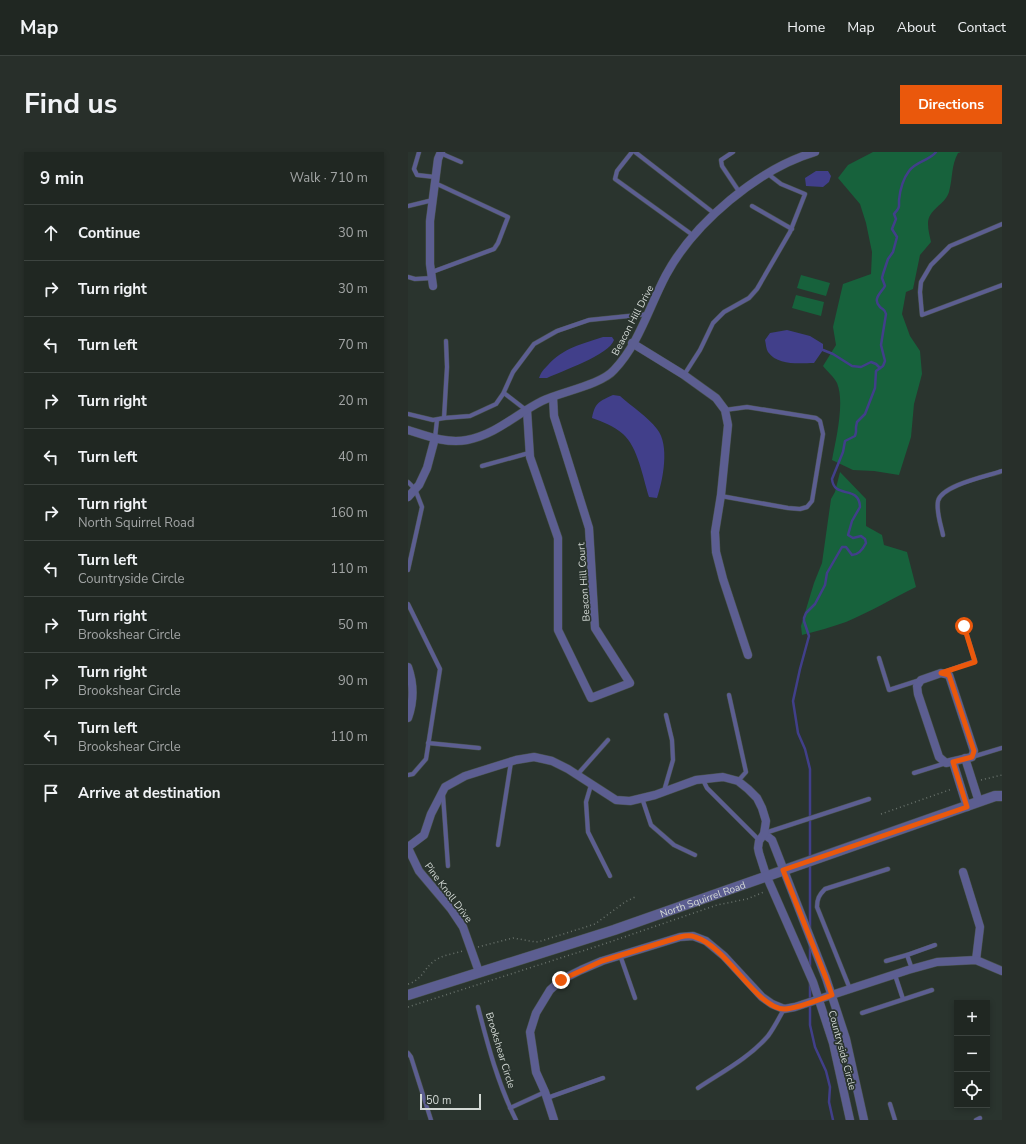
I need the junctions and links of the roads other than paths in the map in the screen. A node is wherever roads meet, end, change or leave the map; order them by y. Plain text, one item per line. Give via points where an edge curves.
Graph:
1 (419, 152) edge
2 (633, 152) edge
3 (733, 152) edge
4 (815, 152) edge
5 (440, 153) edge
6 (461, 162) dead end
7 (767, 174) junction
8 (436, 180) junction
9 (740, 193) junction
10 (433, 200) junction
11 (408, 206) edge
12 (752, 206) dead end
13 (715, 214) junction
14 (1002, 224) edge
15 (792, 228) junction
16 (695, 236) junction
17 (408, 277) edge
18 (432, 279) junction
19 (1002, 285) edge
20 (648, 314) junction
21 (446, 341) dead end
22 (632, 343) junction
23 (684, 375) junction
24 (504, 393) junction
25 (553, 397) junction
26 (527, 410) junction
27 (725, 410) junction
28 (408, 414) edge
29 (444, 418) junction
30 (436, 420) junction
31 (408, 430) edge
32 (435, 438) junction
33 (529, 453) junction
34 (482, 466) dead end
35 (1002, 471) edge
36 (408, 482) edge
37 (415, 489) junction
38 (721, 496) junction
39 (408, 497) edge
40 (943, 535) dead end
41 (408, 570) edge
42 (408, 604) edge
43 (964, 626) dead end
44 (748, 655) dead end
45 (879, 658) dead end
46 (408, 667) edge
47 (941, 673) junction
48 (921, 680) junction
49 (729, 695) dead end
50 (666, 715) dead end
51 (408, 718) edge
52 (608, 740) dead end
53 (428, 743) junction
54 (479, 748) dead end
55 (1002, 748) edge
56 (969, 758) junction
57 (511, 762) junction
58 (950, 763) junction
59 (914, 773) dead end
60 (408, 775) edge
61 (577, 775) junction
62 (703, 779) junction
63 (738, 781) junction
64 (591, 785) junction
65 (442, 791) junction
66 (664, 792) junction
67 (1000, 794) edge
68 (642, 798) junction
69 (869, 799) dead end
70 (979, 802) junction
71 (967, 807) junction
72 (762, 837) junction
73 (498, 844) dead end
74 (408, 847) edge
75 (695, 855) dead end
76 (448, 866) dead end
77 (888, 869) dead end
78 (783, 870) junction
79 (963, 872) dead end
80 (766, 875) junction
81 (610, 876) dead end
82 (935, 945) dead end
83 (620, 955) junction
84 (907, 955) junction
85 (976, 960) junction
86 (886, 961) dead end
87 (912, 969) junction
88 (1002, 971) edge
89 (479, 972) junction
90 (895, 974) junction
91 (850, 989) junction
92 (932, 990) dead end
93 (408, 995) edge
94 (825, 997) junction
95 (635, 998) dead end
96 (903, 999) junction
97 (478, 1007) dead end
98 (784, 1009) junction
99 (862, 1013) dead end
100 (408, 1054) edge
101 (603, 1078) dead end
102 (698, 1088) dead end
103 (546, 1095) junction
104 (890, 1104) dead end
105 (510, 1108) junction
106 (980, 1118) dead end
107 (431, 1120) edge
108 (516, 1120) edge
109 (554, 1120) edge
110 (850, 1120) edge
111 (864, 1120) edge
112 (895, 1120) edge
113 (976, 1120) edge

1 - 8 lane via 414,169 417,175
2 - 13 lane
2 - 16 lane via 617,171 615,179
3 - 9 lane via 721,160 722,166
4 - 7 street, Beacon Hill Drive via 784,164
5 - 6 lane
5 - 8 street
7 - 9 street, Beacon Hill Drive
7 - 15 lane via 781,184 805,194
8 - 10 street
8 - 18 lane via 508,217 494,249
9 - 13 street, Beacon Hill Drive
10 - 11 lane
10 - 18 street via 429,246
12 - 15 lane
13 - 16 street, Beacon Hill Drive
14 - 19 lane via 950,246 931,265 920,292 922,315
15 - 23 lane via 757,289 749,298 724,312 713,323
16 - 20 street, Beacon Hill Drive via 667,274
17 - 18 lane
20 - 22 street, Beacon Hill Drive
20 - 24 lane via 589,320 557,331 534,344 513,372
21 - 29 lane
22 - 23 street
22 - 25 street, Beacon Hill Drive via 624,359 613,372
23 - 27 street via 716,398
24 - 26 lane
24 - 29 lane via 496,404 470,416
25 - 26 street, Beacon Hill Drive
25 - 33 street, Beacon Hill Court via 554,416 589,528 596,628 630,683 591,698 558,630 558,538
26 - 32 street, Beacon Hill Drive via 492,432 468,440
26 - 33 street, Beacon Hill Court
27 - 38 street via 728,425
27 - 38 lane via 747,407 816,418 820,421 823,434 812,501 807,507 788,508
28 - 30 lane
29 - 30 lane
30 - 32 lane
31 - 32 street, Beacon Hill Drive
32 - 37 street via 427,468
33 - 34 lane
35 - 40 lane via 954,486 941,495 938,501
36 - 37 lane
37 - 39 street
37 - 41 lane via 422,507
38 - 44 street via 715,532 716,552
42 - 53 lane via 440,669
43 - 47 lane via 975,662
45 - 48 lane via 889,690
46 - 51 street via 413,695
47 - 48 street
47 - 56 street via 949,675 974,751
48 - 58 street via 917,686 918,694 939,757
49 - 63 lane via 746,772
50 - 66 lane via 672,740 673,760
52 - 61 lane
53 - 54 lane
53 - 60 lane via 426,759
55 - 56 lane
56 - 58 street
56 - 70 street
57 - 61 street, Pine Knoll Drive via 534,757 552,761
57 - 65 street, Pine Knoll Drive via 465,776
57 - 73 lane
58 - 59 lane
58 - 71 street
61 - 64 street, Pine Knoll Drive
62 - 63 street, Pine Knoll Drive via 723,777
62 - 66 street, Pine Knoll Drive
62 - 72 lane via 707,788
63 - 72 street via 757,798 762,808 766,821
64 - 68 street, Pine Knoll Drive via 616,800 630,801
64 - 81 lane via 586,802 588,832
65 - 74 street, Pine Knoll Drive via 430,814 424,835
65 - 76 lane
66 - 68 street, Pine Knoll Drive
67 - 70 street, North Squirrel Road
68 - 75 lane via 651,825 674,845
69 - 72 lane
70 - 71 street, North Squirrel Road
71 - 78 street, North Squirrel Road
72 - 78 street via 772,840
72 - 80 street via 758,848
74 - 89 street, Pine Knoll Drive via 419,871 463,927
77 - 91 lane via 825,890 817,901 817,908
78 - 80 street, North Squirrel Road
78 - 94 street, Countryside Circle via 826,978
79 - 85 street via 980,927
80 - 89 street, North Squirrel Road via 614,930
80 - 94 street, Countryside Circle via 810,975
82 - 84 lane
83 - 95 lane
83 - 98 street via 680,937 693,936 706,941 724,956 762,997
83 - 103 street via 561,980 550,990 536,1014 530,1032 536,1072
84 - 86 lane
84 - 87 lane
85 - 87 street, Countryside Circle via 937,962
85 - 88 street, Countryside Circle
87 - 90 street, Countryside Circle
89 - 93 street, North Squirrel Road
90 - 91 street, Countryside Circle
90 - 96 lane
91 - 94 street, Countryside Circle
92 - 96 lane
94 - 98 street
94 - 110 street, Countryside Circle via 832,1043
94 - 111 street, Countryside Circle via 846,1039
96 - 99 lane
97 - 105 lane, Brookshear Circle via 492,1062
98 - 102 lane via 758,1046
100 - 107 lane
101 - 103 lane
103 - 105 lane
103 - 109 street
104 - 112 lane
105 - 108 lane, Brookshear Circle
106 - 113 lane

